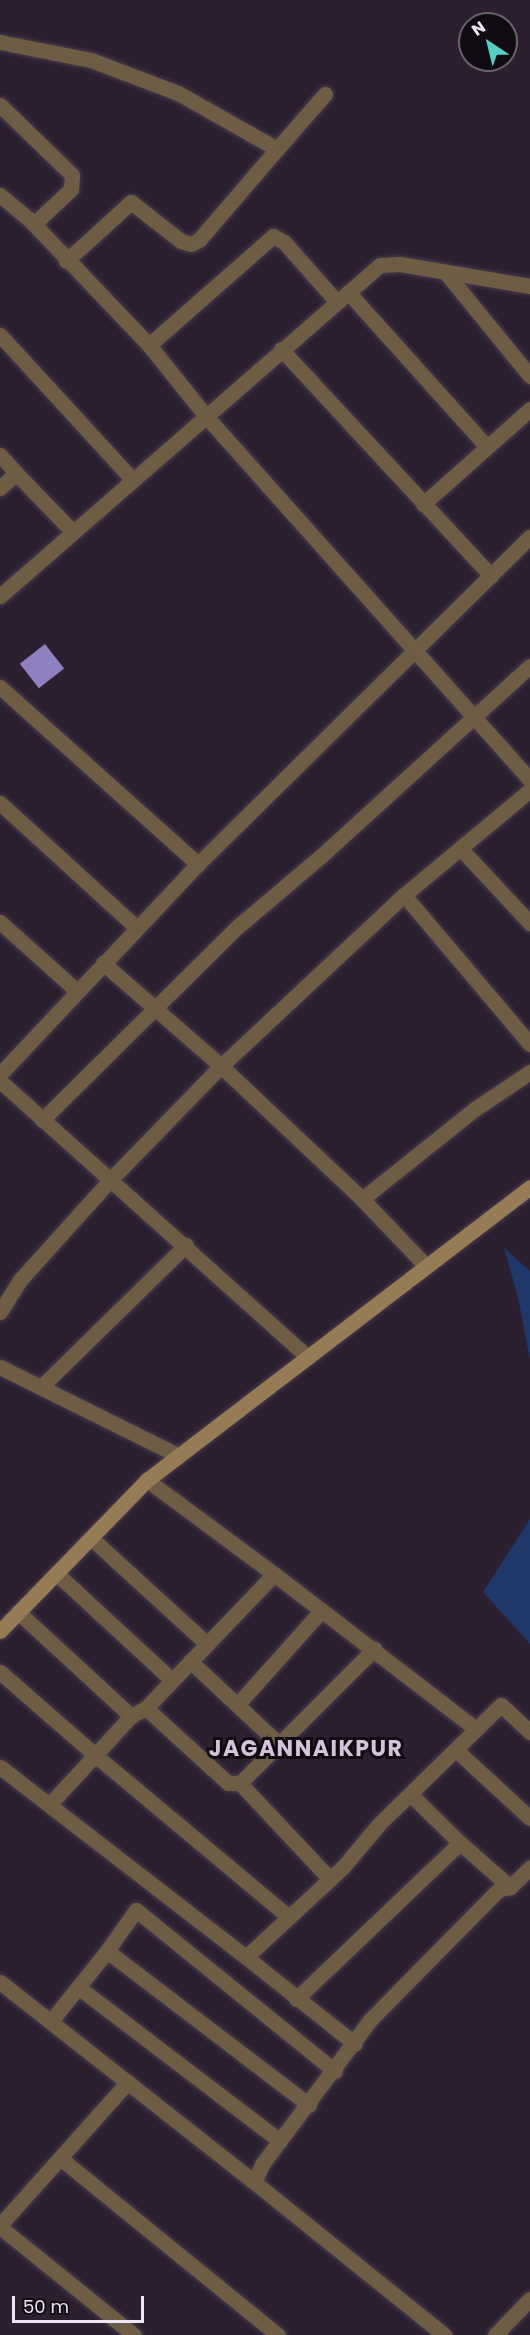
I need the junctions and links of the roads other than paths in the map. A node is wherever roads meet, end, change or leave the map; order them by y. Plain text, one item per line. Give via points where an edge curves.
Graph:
1 (0, 42) edge
2 (325, 94) dead end
3 (0, 105) edge
4 (277, 149) junction
5 (0, 195) edge
6 (34, 224) junction
7 (66, 261) junction
8 (446, 273) junction
9 (530, 286) edge
10 (343, 297) junction
11 (0, 335) edge
12 (149, 345) junction
13 (281, 349) junction
14 (530, 376) edge
15 (530, 409) edge
16 (205, 415) junction
17 (486, 446) junction
18 (0, 455) edge
19 (16, 473) junction
20 (131, 478) junction
21 (0, 488) edge
22 (423, 504) junction
23 (72, 531) junction
24 (528, 542) edge
25 (490, 576) junction
26 (0, 596) edge
27 (414, 648) junction
28 (530, 666) edge
29 (0, 687) edge
30 (475, 716) junction
31 (530, 780) edge
32 (530, 790) edge
33 (0, 802) edge
34 (460, 848) junction
35 (198, 864) junction
36 (404, 895) junction
37 (0, 922) edge
38 (530, 923) edge
39 (136, 927) junction
40 (103, 963) junction
41 (77, 991) junction
42 (154, 1007) junction
43 (530, 1044) edge
44 (221, 1066) junction
45 (530, 1072) edge
46 (0, 1074) edge
47 (0, 1082) edge
48 (42, 1120) junction
49 (111, 1180) junction
50 (530, 1187) edge
51 (363, 1200) junction
52 (186, 1245) junction
53 (426, 1265) junction
54 (0, 1312) edge
55 (308, 1357) junction
56 (0, 1367) edge
57 (41, 1387) junction
58 (177, 1455) junction
59 (147, 1480) junction
60 (91, 1538) junction
61 (56, 1573) junction
62 (274, 1574) junction
63 (322, 1610) junction
64 (18, 1612) junction
65 (2, 1627) edge
66 (207, 1644) junction
67 (374, 1648) junction
68 (190, 1661) junction
69 (0, 1672) edge
70 (172, 1680) junction
71 (237, 1705) junction
72 (146, 1708) junction
73 (131, 1716) junction
74 (476, 1729) junction
75 (530, 1732) edge
76 (279, 1744) junction
77 (456, 1750) junction
78 (95, 1755) junction
79 (0, 1767) edge
80 (240, 1783) junction
81 (411, 1795) junction
82 (51, 1804) junction
83 (530, 1818) edge
84 (460, 1843) junction
85 (530, 1868) edge
86 (330, 1879) junction
87 (510, 1887) junction
88 (289, 1917) junction
89 (107, 1951) junction
90 (246, 1957) junction
91 (0, 1982) edge
92 (78, 1987) junction
93 (296, 1999) junction
94 (51, 2021) junction
95 (355, 2044) junction
96 (335, 2071) junction
97 (128, 2082) junction
98 (309, 2105) junction
99 (280, 2141) junction
100 (60, 2158) junction
101 (254, 2182) junction
102 (0, 2226) edge
103 (530, 2299) edge
104 (499, 2334) edge
105 (134, 2335) edge
106 (278, 2335) edge
107 (444, 2335) edge

1 - 4 street via 91,60 178,93
2 - 4 street
3 - 6 street via 72,175 71,189
4 - 7 street via 199,240 191,244 181,240 131,202
5 - 6 street
6 - 7 street
7 - 12 street
8 - 9 street
8 - 10 street via 400,264 380,265
8 - 14 street
10 - 12 street via 273,236
10 - 13 street
10 - 17 street
11 - 20 street
12 - 16 street
13 - 16 street
13 - 22 street
15 - 17 street
16 - 20 street
16 - 27 street
17 - 22 street
18 - 19 street
19 - 21 street
19 - 23 street
20 - 23 street
22 - 25 street
23 - 26 street
24 - 25 street
25 - 27 street
27 - 30 street
27 - 35 street
28 - 30 street
29 - 35 street
30 - 31 street
30 - 42 street via 236,928
32 - 34 street
33 - 39 street
34 - 36 street
34 - 38 street
35 - 39 street
36 - 43 street
36 - 44 street
37 - 41 street
39 - 40 street
40 - 41 street
40 - 42 street
41 - 46 street
42 - 44 street
42 - 48 street
44 - 49 street
44 - 51 street
45 - 51 street via 476,1108
47 - 48 street
48 - 49 street
49 - 52 street
49 - 54 street via 20,1280
50 - 53 street
51 - 53 street
52 - 55 street
52 - 57 street
53 - 55 street
55 - 58 street
56 - 57 street
57 - 58 street
58 - 59 street
59 - 60 street
59 - 62 street
60 - 61 street
60 - 66 street
61 - 64 street
61 - 70 street
62 - 63 street
62 - 66 street
63 - 67 street
63 - 71 street
64 - 65 street
64 - 73 street
66 - 68 street
67 - 74 street
67 - 76 street
68 - 70 street
68 - 71 street
69 - 78 street
70 - 72 street
71 - 76 street
72 - 73 street
72 - 80 street via 228,1783
73 - 78 street
74 - 75 street via 501,1705
74 - 77 street
76 - 80 street
77 - 81 street
77 - 83 street
78 - 82 street
78 - 88 street
79 - 82 street
80 - 86 street
81 - 84 street
81 - 86 street
82 - 90 street via 90,1839
84 - 87 street
84 - 93 street
85 - 87 street
86 - 88 street
87 - 95 street via 499,1889 370,2020
88 - 90 street
89 - 92 street
89 - 96 street via 136,1910
89 - 98 street
90 - 93 street
91 - 94 street
92 - 94 street
92 - 99 street
93 - 95 street
94 - 97 street
95 - 96 street
96 - 98 street
97 - 100 street
97 - 101 street
98 - 99 street
99 - 101 street
100 - 102 street
100 - 106 street
101 - 107 street
102 - 105 street
103 - 104 street

